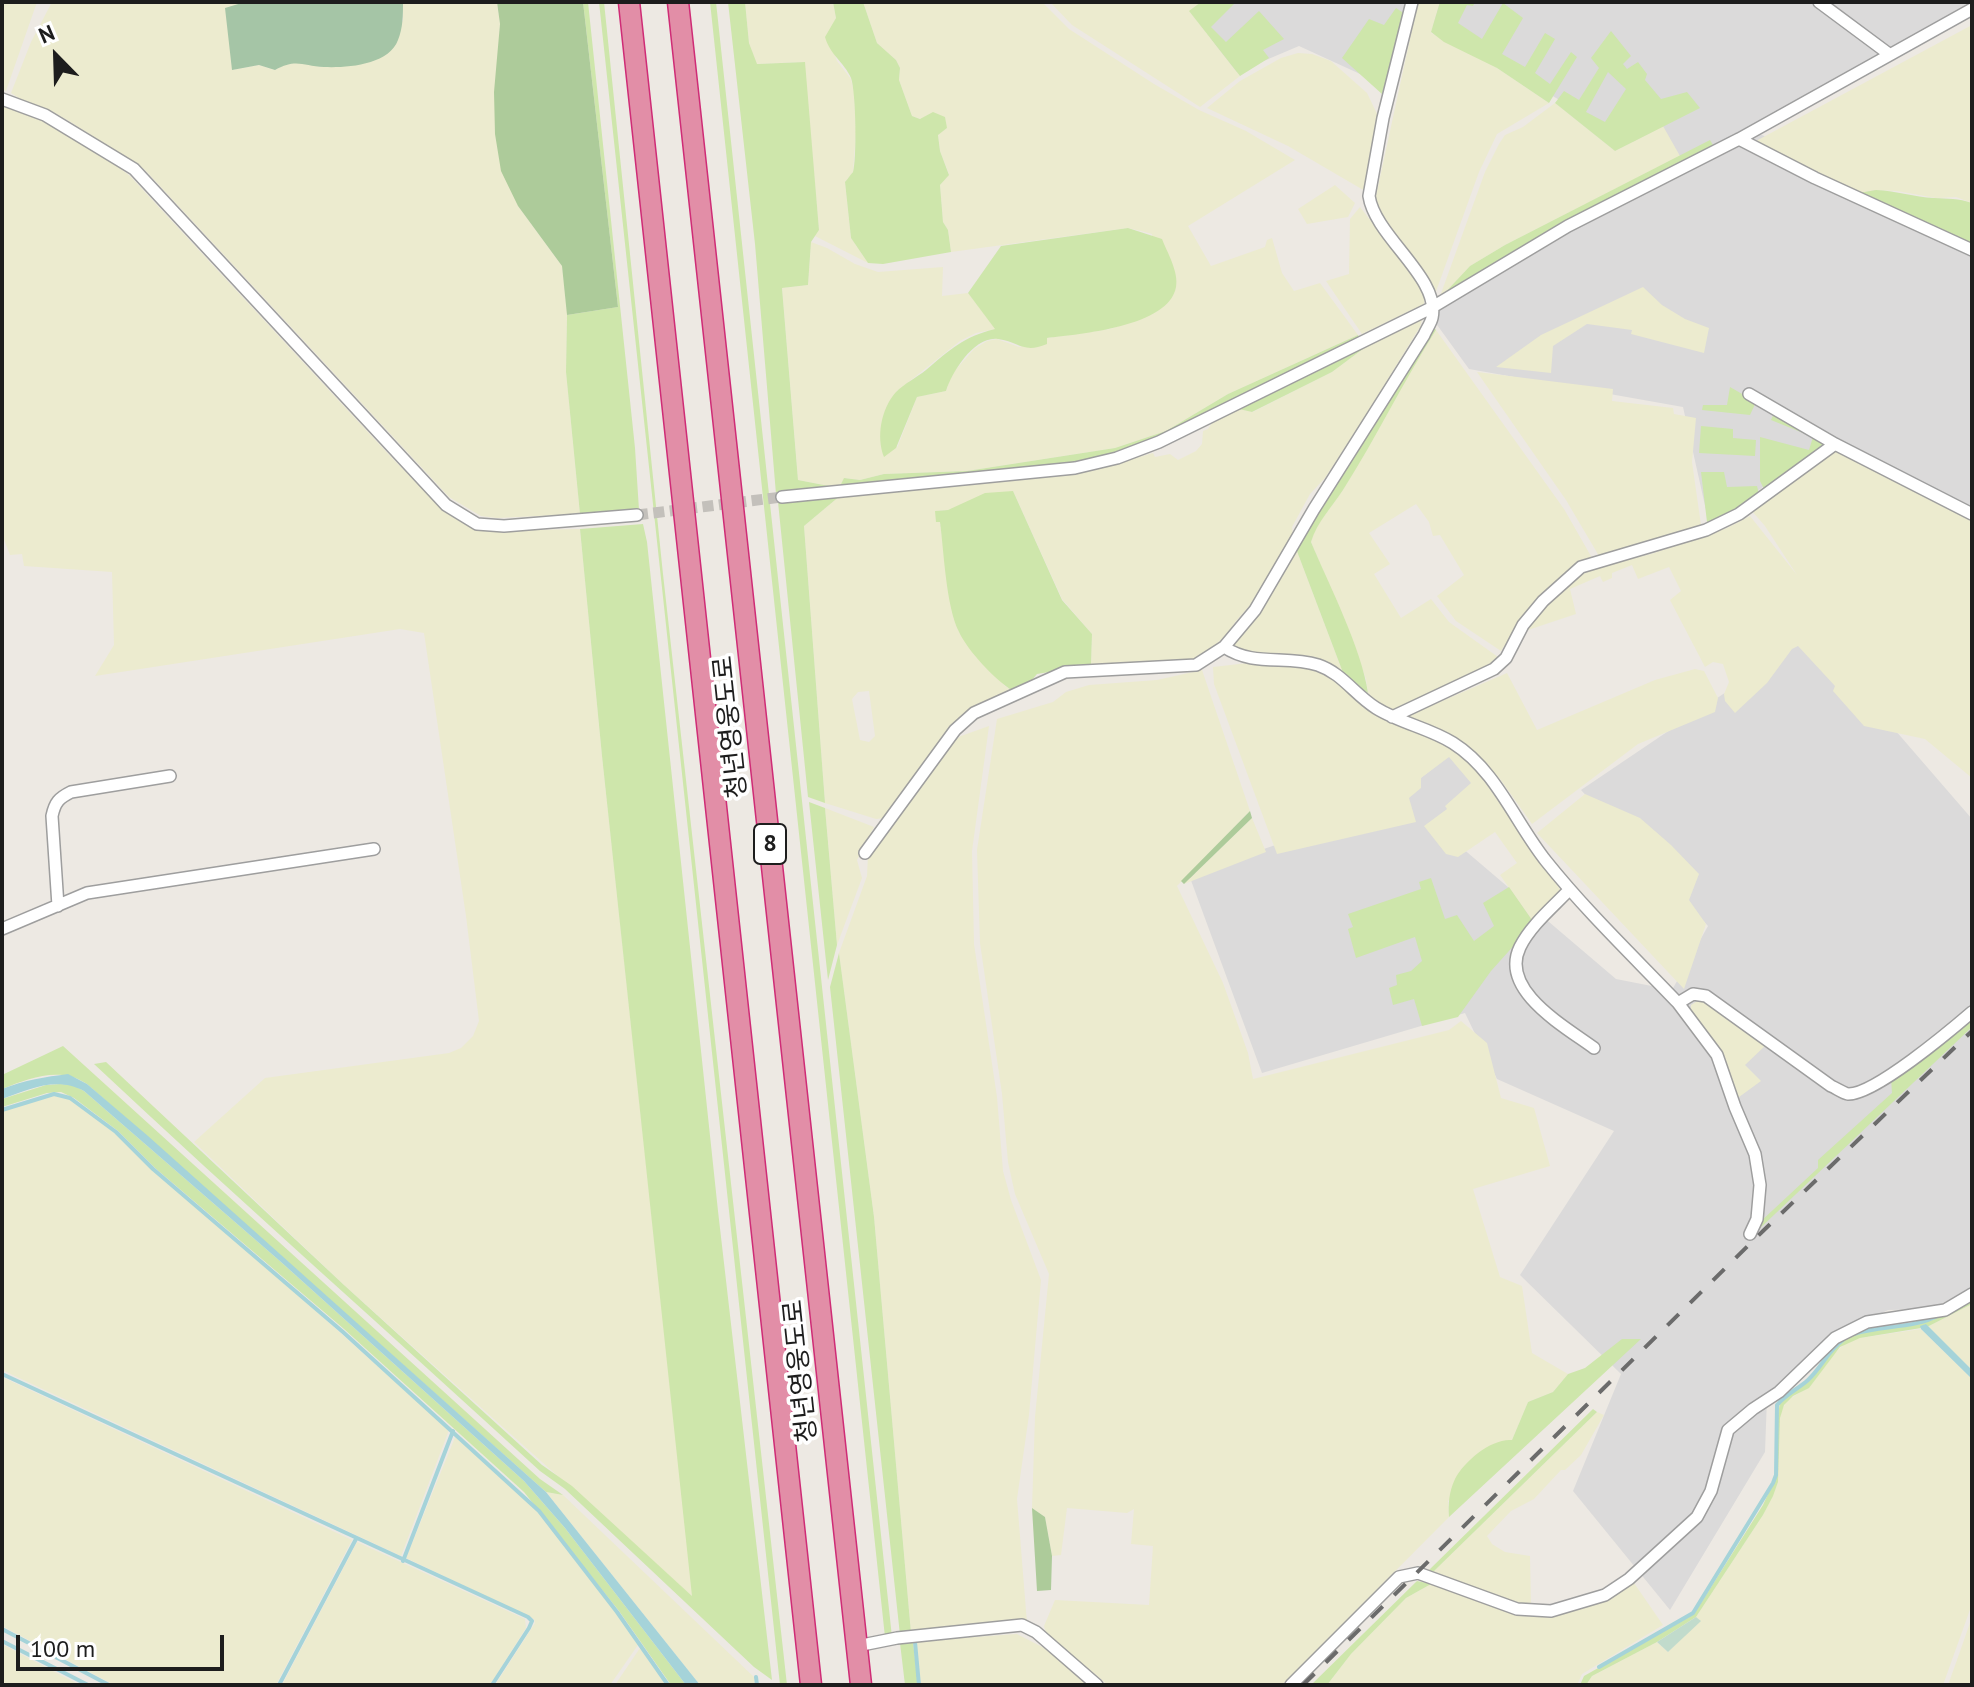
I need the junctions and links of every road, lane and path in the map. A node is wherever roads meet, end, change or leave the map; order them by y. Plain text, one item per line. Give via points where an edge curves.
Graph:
1 (629, 2) edge
2 (678, 2) edge
3 (1412, 2) edge
4 (1819, 2) edge
5 (1972, 9) edge
6 (1889, 54) junction
7 (2, 99) edge
8 (1739, 139) junction
9 (1972, 250) edge
10 (1431, 308) junction
11 (1749, 394) dead end
12 (1835, 444) junction
13 (782, 497) tunnel mouth
14 (1972, 514) edge
15 (637, 515) tunnel mouth
16 (1224, 647) junction
17 (1392, 717) junction
18 (170, 776) dead end
19 (374, 849) dead end
20 (865, 853) dead end
21 (1569, 890) junction
22 (58, 906) junction
23 (2, 929) edge
24 (1678, 1003) junction
25 (1972, 1012) edge
26 (1594, 1048) dead end
27 (1750, 1234) dead end
28 (1972, 1294) edge
29 (857, 1646) junction
30 (811, 1685) edge
31 (861, 1685) edge
32 (1097, 1685) edge
33 (1291, 1685) edge

1 - 30 highway, 청년영웅도로 / 8
2 - 29 highway, 청년영웅도로 / 8
3 - 10 street via 1369,196 1378,220 1423,281
4 - 6 street
5 - 6 street
6 - 8 street
7 - 15 street via 45,115 134,169 446,505 477,524 504,526
8 - 9 street
8 - 10 street via 1568,226
10 - 13 street via 1117,458 1075,468
10 - 16 street via 1424,335 1255,610
11 - 12 street
12 - 14 street
12 - 17 street via 1739,514 1706,530 1581,567 1543,601 1494,669
16 - 17 street via 1239,656 1322,667
16 - 20 street via 1196,665 1065,672 974,713 955,730
17 - 21 street via 1450,741 1471,756
18 - 22 street via 60,797 52,816
19 - 22 street via 87,893
21 - 24 street
21 - 26 street via 1530,931 1514,968 1523,989
22 - 23 street
24 - 25 street via 1693,994 1706,996 1848,1094 1895,1071
24 - 27 street via 1717,1055 1755,1154 1760,1185
28 - 33 street via 1945,1310 1867,1322 1835,1338 1779,1392 1728,1430 1711,1491 1697,1517 1605,1595 1551,1611 1517,1609 1418,1573 1399,1577
29 - 31 highway, 청년영웅도로 / 8
29 - 32 street via 1022,1625

